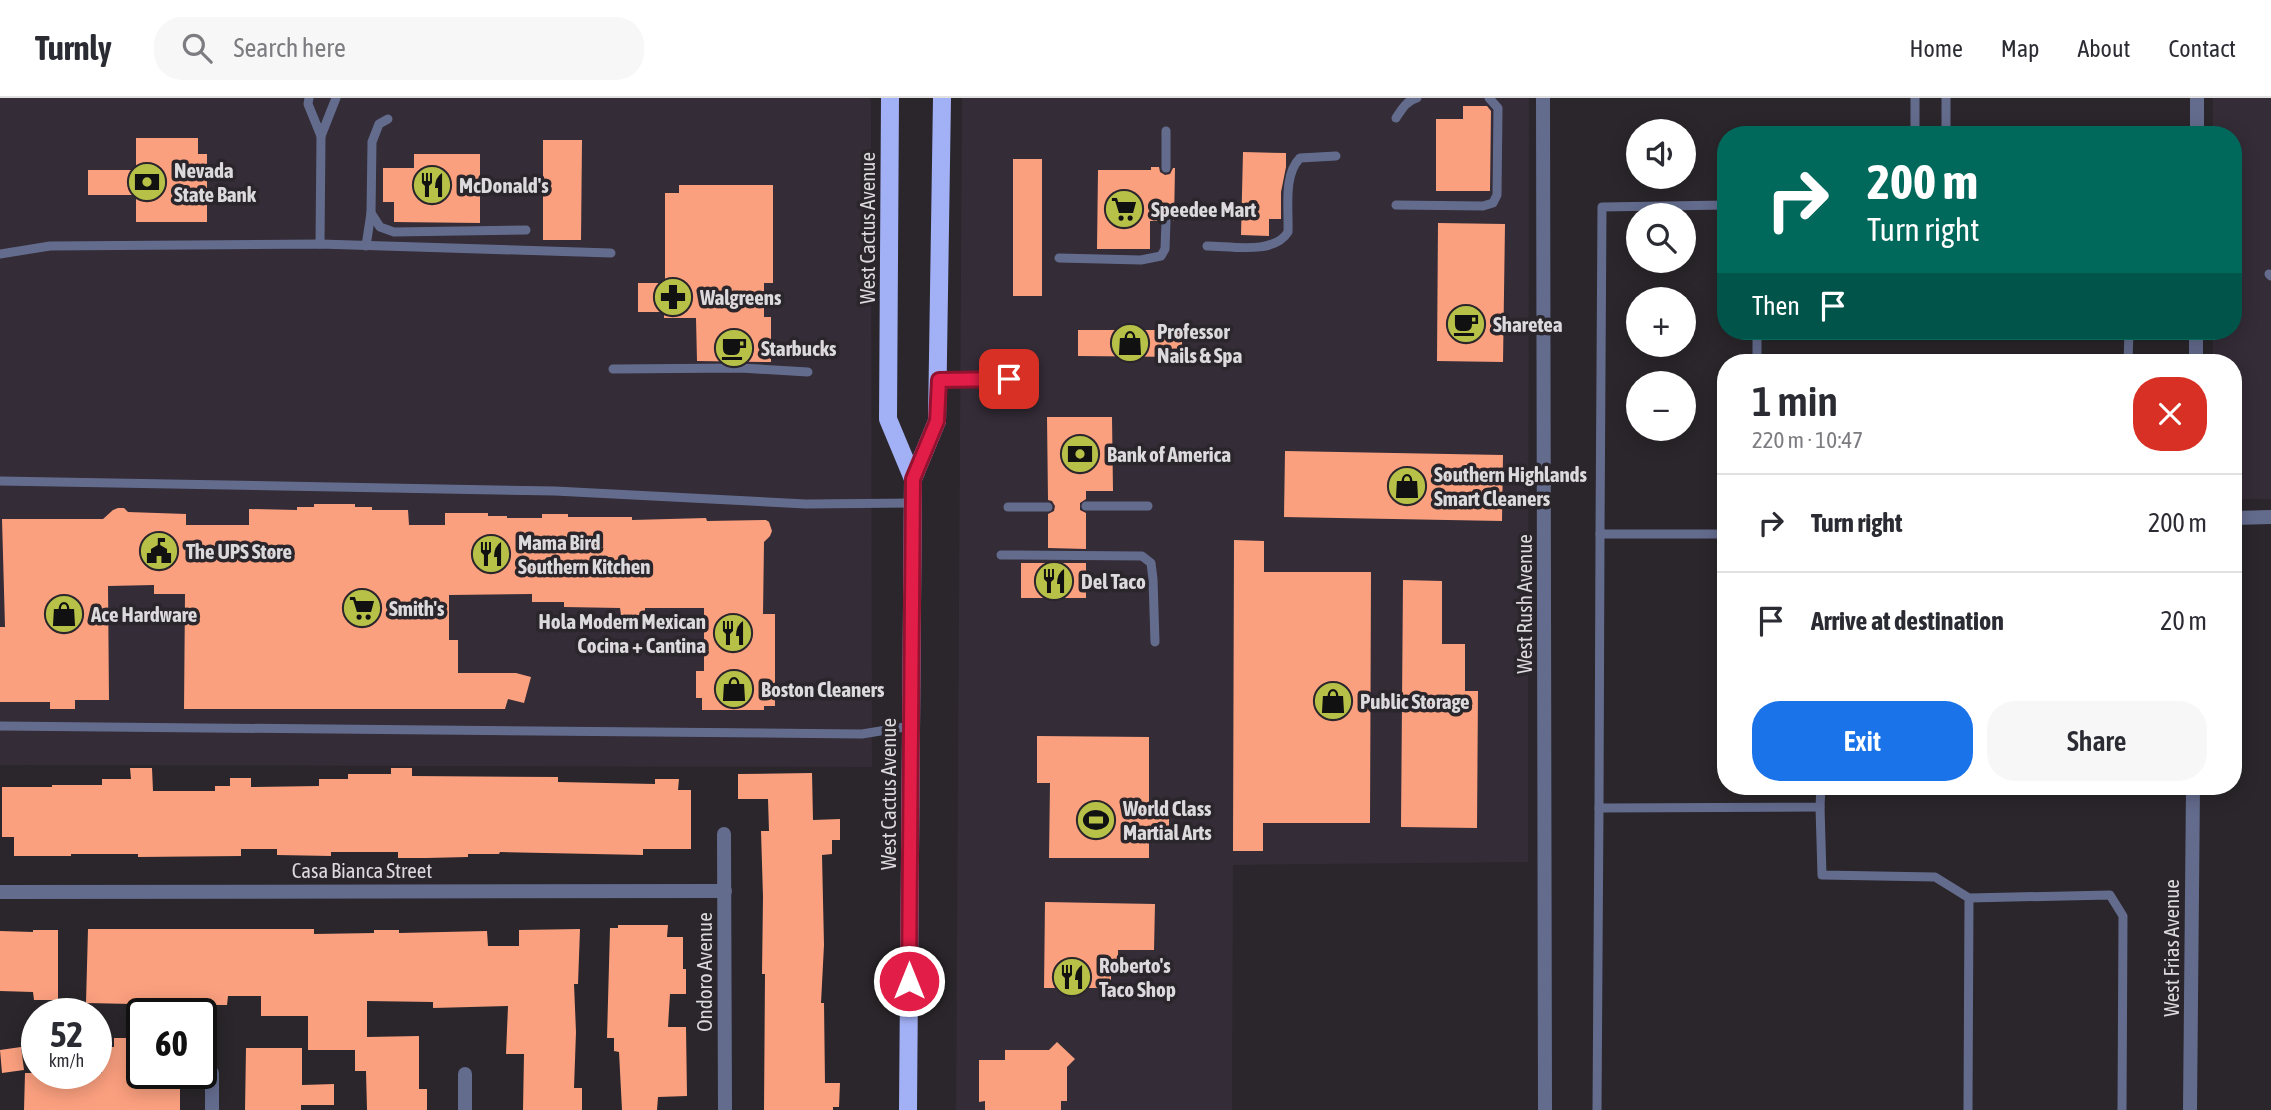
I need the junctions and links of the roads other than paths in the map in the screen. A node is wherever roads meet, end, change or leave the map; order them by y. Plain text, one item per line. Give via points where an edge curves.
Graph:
1 (309, 98) edge
2 (336, 98) edge
3 (890, 98) edge
4 (942, 98) edge
5 (1417, 98) edge
6 (1489, 98) edge
7 (1543, 98) edge
8 (1915, 98) edge
9 (1946, 98) edge
10 (2197, 98) edge
11 (1396, 118) dead end
12 (388, 119) dead end
13 (1915, 126) edge
14 (1946, 126) edge
15 (2197, 126) edge
16 (1166, 131) dead end
17 (321, 136) junction
18 (1336, 156) dead end
19 (1166, 167) dead end
20 (1396, 205) dead end
21 (1717, 205) edge
22 (371, 213) junction
23 (1166, 221) dead end
24 (526, 230) dead end
25 (320, 244) junction
26 (366, 246) junction
27 (1207, 246) dead end
28 (611, 253) dead end
29 (0, 254) edge
30 (1059, 258) dead end
31 (613, 369) dead end
32 (808, 372) dead end
33 (1009, 379) dead end
34 (939, 380) junction
35 (913, 479) junction
36 (0, 481) edge
37 (913, 503) junction
38 (1086, 506) dead end
39 (1148, 506) dead end
40 (1008, 507) dead end
41 (1048, 507) dead end
42 (2271, 517) edge
43 (2242, 518) edge
44 (1600, 534) junction
45 (1717, 534) edge
46 (1002, 555) dead end
47 (1155, 642) dead end
48 (0, 726) edge
49 (911, 726) junction
50 (1821, 795) edge
51 (2193, 795) edge
52 (1820, 807) junction
53 (1599, 808) junction
54 (724, 834) dead end
55 (725, 891) junction
56 (0, 892) edge
57 (1969, 898) junction
58 (465, 1074) dead end
59 (212, 1089) edge
60 (212, 1110) edge
61 (465, 1110) edge
62 (725, 1110) edge
63 (908, 1110) edge
64 (1545, 1110) edge
65 (1597, 1110) edge
66 (1968, 1110) edge
67 (2122, 1110) edge
68 (2190, 1110) edge

1 - 17 lane
2 - 17 lane
3 - 35 main road, West Cactus Avenue via 888,419
4 - 34 main road, West Cactus Avenue
5 - 11 lane
6 - 20 lane via 1498,108 1497,195 1493,204
7 - 64 street, West Rush Avenue
8 - 13 lane
9 - 14 lane
10 - 15 street
12 - 22 lane via 379,124 372,142
16 - 19 lane
17 - 25 lane
18 - 27 lane via 1300,158 1293,165 1288,232 1283,240 1267,247
21 - 44 lane via 1602,207
22 - 24 lane via 380,227 394,232
22 - 26 lane
23 - 30 lane via 1166,249 1161,256 1141,260
25 - 26 lane
25 - 29 lane via 50,246
26 - 28 lane
31 - 32 lane
33 - 34 lane
34 - 35 main road, West Cactus Avenue via 937,421
35 - 37 main road, West Cactus Avenue
36 - 37 lane via 543,490 806,504
37 - 49 main road, West Cactus Avenue
38 - 39 lane
40 - 41 lane
42 - 43 street
44 - 45 lane
44 - 53 lane
46 - 47 lane via 1142,556 1151,563
48 - 49 lane via 862,734
49 - 63 main road, West Cactus Avenue
50 - 52 lane
51 - 68 street, West Frias Avenue
52 - 53 lane
52 - 57 lane via 1822,874 1935,877
53 - 65 lane
54 - 55 street, Ondoro Avenue
55 - 56 street, Casa Bianca Street
55 - 62 street, Ondoro Avenue
57 - 66 lane
57 - 67 lane via 2110,895 2123,916
58 - 61 street
59 - 60 street

